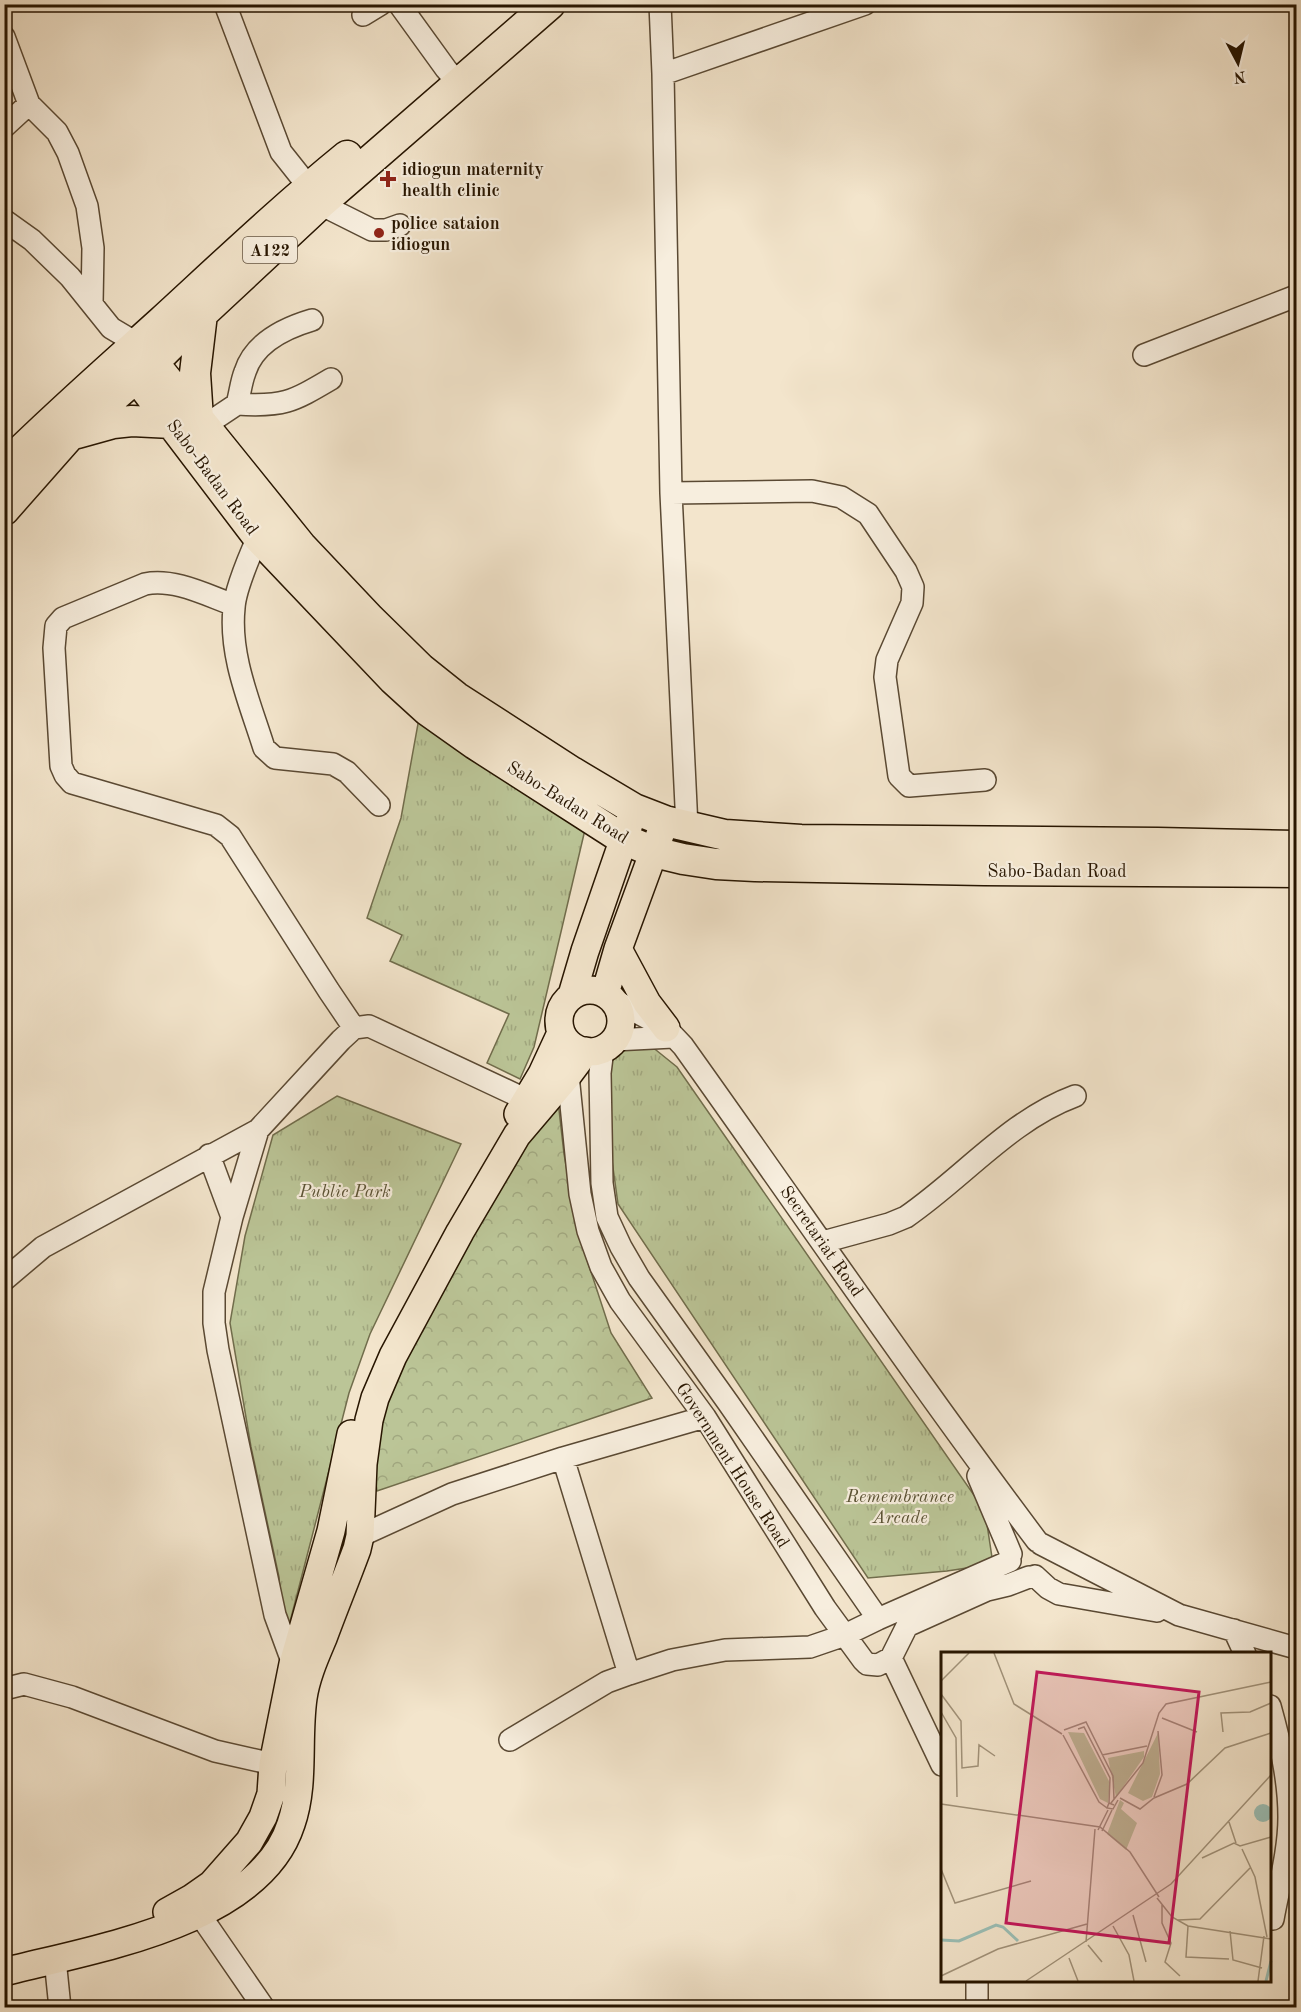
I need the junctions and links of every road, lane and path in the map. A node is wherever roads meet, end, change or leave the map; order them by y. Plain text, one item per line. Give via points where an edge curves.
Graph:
1 (225, 4) edge
2 (381, 4) edge
3 (399, 4) edge
4 (521, 4) edge
5 (550, 4) edge
6 (660, 4) edge
7 (865, 4) edge
8 (363, 15) dead end
9 (4, 37) edge
10 (663, 74) junction
11 (452, 76) junction
12 (29, 104) junction
13 (4, 127) edge
14 (314, 195) junction
15 (4, 220) edge
16 (400, 225) dead end
17 (1296, 296) edge
18 (92, 304) junction
19 (202, 314) junction
20 (312, 320) dead end
21 (1144, 355) dead end
22 (138, 360) junction
23 (331, 380) dead end
24 (237, 404) junction
25 (195, 430) junction
26 (71, 434) junction
27 (4, 467) edge
28 (671, 493) junction
29 (4, 510) edge
30 (258, 537) junction
31 (234, 605) junction
32 (985, 780) dead end
33 (379, 805) dead end
34 (634, 809) junction
35 (676, 824) junction
36 (623, 839) junction
37 (1296, 846) edge
38 (654, 852) junction
39 (984, 857) junction
40 (1296, 872) edge
41 (618, 949) junction
42 (572, 995) junction
43 (609, 997) junction
44 (354, 1028) junction
45 (561, 1033) junction
46 (670, 1033) junction
47 (601, 1047) junction
48 (568, 1075) junction
49 (1075, 1096) dead end
50 (527, 1100) junction
51 (258, 1130) junction
52 (209, 1155) junction
53 (232, 1217) junction
54 (823, 1242) junction
55 (4, 1280) edge
56 (705, 1417) junction
57 (967, 1447) junction
58 (563, 1458) junction
59 (360, 1536) junction
60 (1039, 1543) junction
61 (1010, 1557) junction
62 (1032, 1576) junction
63 (1179, 1615) junction
64 (878, 1619) junction
65 (1234, 1630) junction
66 (846, 1635) junction
67 (1296, 1648) edge
68 (1245, 1652) edge
69 (891, 1658) junction
70 (292, 1664) junction
71 (629, 1674) junction
72 (4, 1689) edge
73 (1271, 1713) edge
74 (510, 1740) dead end
75 (941, 1763) edge
76 (273, 1764) junction
77 (200, 1915) junction
78 (1273, 1919) dead end
79 (102, 1948) junction
80 (55, 1959) junction
81 (4, 1972) edge
82 (977, 1982) edge
83 (60, 2007) edge
84 (264, 2007) edge
85 (977, 2007) edge

1 - 14 street via 281,152
2 - 8 street
3 - 11 street
4 - 11 highway, A122
5 - 11 highway, A122
6 - 10 street
7 - 10 street
9 - 12 street
10 - 28 street
11 - 14 highway, A122 via 389,121
12 - 13 street
12 - 18 street via 57,132 87,206 93,248
14 - 16 street via 372,230
14 - 19 highway, A122
14 - 22 highway, A122
15 - 18 street via 32,240
17 - 21 street
18 - 22 street
19 - 22 highway, A122
19 - 25 highway via 195,373
20 - 24 street via 287,328 250,360
22 - 25 highway, Sabo-Badan Road
22 - 26 highway, A122
22 - 27 highway, A122 via 71,402
23 - 24 street via 285,403
24 - 25 street
25 - 26 highway via 132,420
25 - 30 highway, Sabo-Badan Road
25 - 34 highway, Sabo-Badan Road via 421,669 456,697
26 - 29 highway, A122
28 - 32 street via 812,491 841,496 868,514 906,571 912,587 912,603 886,660 899,777 909,786
28 - 35 street
30 - 31 street
30 - 36 highway, Sabo-Badan Road via 427,710
31 - 33 street via 236,657 264,748 275,758 333,764 347,772
31 - 44 street via 157,582 63,618 56,626 54,648 61,766 72,783 216,825 230,836
34 - 35 highway, Sabo-Badan Road
34 - 36 main road
35 - 38 main road
35 - 39 highway, Sabo-Badan Road via 725,835
36 - 38 highway, Sabo-Badan Road
36 - 42 main road
37 - 39 highway, Sabo-Badan Road via 1158,843
38 - 39 highway, Sabo-Badan Road via 716,864
38 - 41 main road
39 - 40 highway, Sabo-Badan Road
41 - 43 main road
41 - 46 main road via 647,1003
42 - 43 main road via 588,990
42 - 45 main road via 559,1016
43 - 46 street, Secretariat Road
43 - 47 main road via 620,1015 618,1032
44 - 50 street via 369,1026
44 - 51 street
45 - 47 main road via 576,1048
45 - 50 main road
46 - 47 street
46 - 54 street, Secretariat Road
47 - 48 main road
47 - 64 street, Government House Road via 602,1183 607,1217 621,1247
48 - 56 street, Government House Road via 580,1194 601,1267 620,1301
48 - 59 main road via 517,1135 393,1356 369,1420
49 - 54 street via 1027,1120 906,1217
50 - 70 main road via 455,1218 369,1376 351,1432 332,1531
51 - 52 street
51 - 53 street
52 - 53 street
52 - 55 street via 43,1247
53 - 70 street via 214,1292 214,1323 275,1615
54 - 57 street, Secretariat Road
56 - 58 street
56 - 66 street, Government House Road
57 - 60 street, Secretariat Road
57 - 61 street, Secretariat Road
58 - 59 street via 452,1494
58 - 71 street
59 - 77 main road via 303,1696 298,1788 291,1827 269,1864 251,1882
60 - 61 street via 1032,1539 1021,1541
60 - 62 street via 1047,1553 1047,1564
60 - 63 street
61 - 62 street via 1017,1572
61 - 64 street
62 - 63 street via 1059,1594
62 - 69 street via 987,1590 907,1626
63 - 65 street
64 - 66 street
65 - 67 street
65 - 68 street
66 - 69 street, Government House Road via 867,1664 878,1665
66 - 71 street via 810,1647 725,1650 672,1660
69 - 75 street
70 - 76 main road
71 - 74 street via 608,1682
72 - 76 street via 24,1684 72,1697 215,1751
73 - 78 street via 1282,1749 1289,1818
76 - 79 main road via 271,1794 264,1817 233,1862 192,1898
77 - 79 main road
77 - 84 street
79 - 80 main road
80 - 81 main road
80 - 83 street
82 - 85 street

